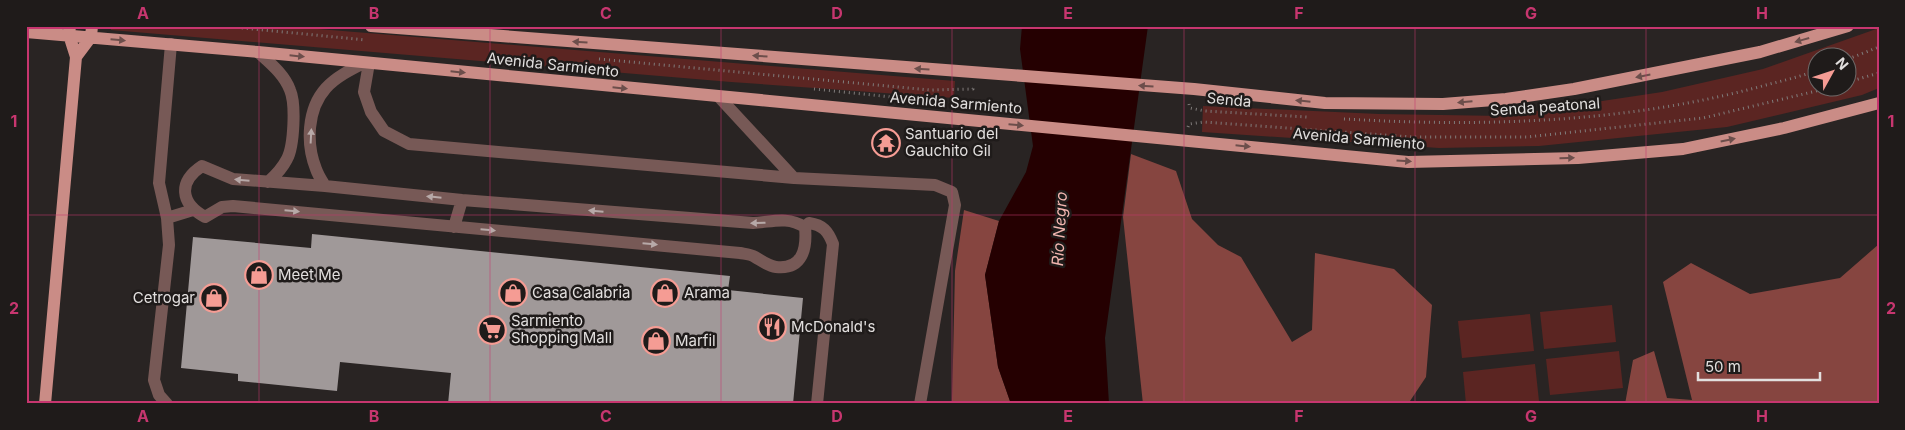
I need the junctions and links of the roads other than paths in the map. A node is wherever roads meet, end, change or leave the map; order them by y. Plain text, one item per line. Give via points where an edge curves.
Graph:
1 (371, 26) edge
2 (1848, 26) edge
3 (69, 31) edge
4 (26, 32) edge
5 (91, 32) edge
6 (171, 44) junction
7 (258, 52) junction
8 (76, 58) junction
9 (366, 63) junction
10 (719, 98) junction
11 (1879, 103) edge
12 (794, 178) junction
13 (268, 182) junction
14 (325, 186) junction
15 (462, 200) junction
16 (193, 210) junction
17 (167, 218) junction
18 (454, 227) junction
19 (804, 227) junction
20 (45, 404) edge
21 (167, 404) edge
22 (817, 404) edge
23 (920, 404) edge

2 -> 1 main road, Avenida Sarmiento via 1760,52 1574,89 1442,104 1325,103 1194,89
3 - 4 main road, Avenida Sarmiento
3 - 5 main road, Avenida Sarmiento
3 - 8 main road
5 -> 6 main road, Avenida Sarmiento
5 - 8 main road
6 - 7 main road, Avenida Sarmiento
6 - 17 lane via 159,183
7 -> 9 main road, Avenida Sarmiento
7 - 13 lane via 279,72 291,91 293,108 292,144 288,157 280,172
8 - 20 main road
9 -> 10 main road, Avenida Sarmiento
9 - 12 lane via 364,92 371,112 384,131 409,144
14 -> 9 lane via 312,158 312,115 326,88 343,74
10 -> 11 main road, Avenida Sarmiento via 1408,162 1578,158 1683,149 1784,128
10 - 12 lane
12 - 23 lane via 935,185 952,192 955,206
13 - 14 lane
13 -> 16 lane via 233,179 202,166 186,183 187,200
15 -> 14 lane
15 - 18 lane
19 -> 15 lane via 783,219 753,223
16 - 17 lane
16 -> 18 lane via 205,217 222,207 232,206
17 - 21 lane via 169,245 154,380 159,395
18 -> 19 lane via 740,252 777,267 791,265 802,258
19 - 22 lane via 809,223 819,224 829,233 833,244

